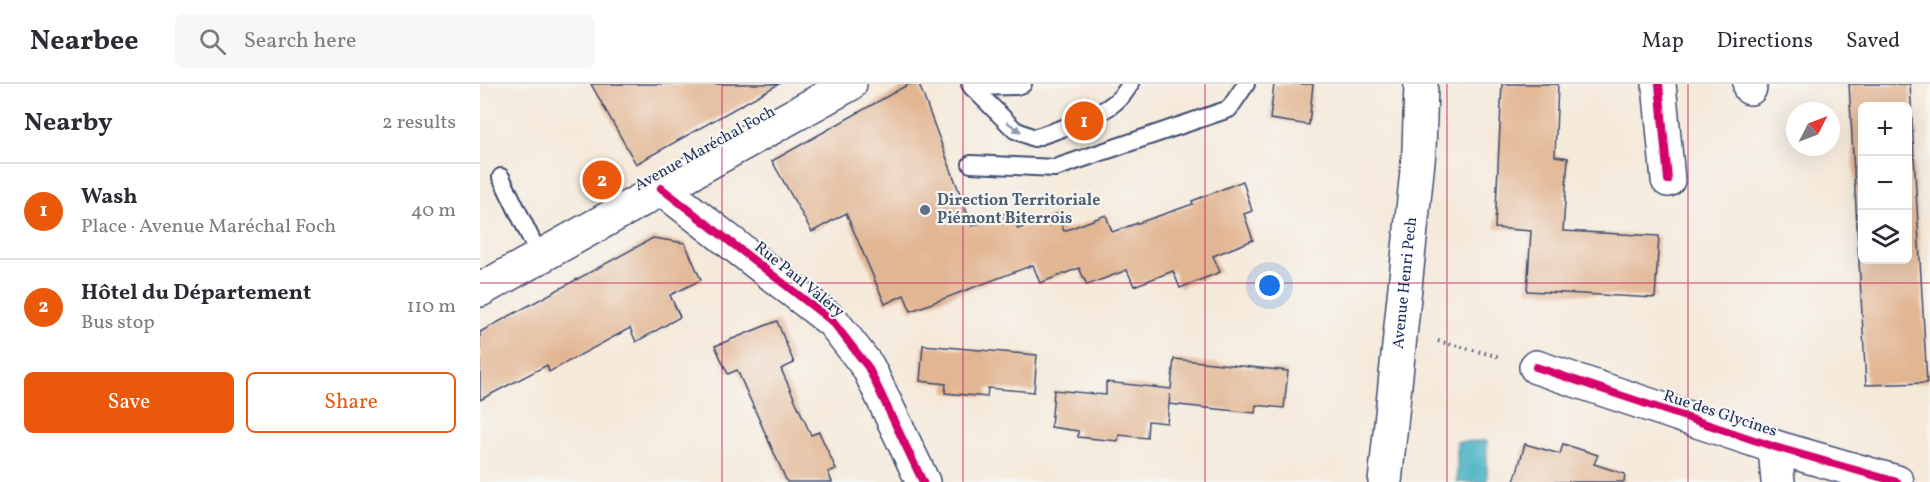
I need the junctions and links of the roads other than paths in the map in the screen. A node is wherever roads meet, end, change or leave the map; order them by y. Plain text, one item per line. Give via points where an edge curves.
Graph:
1 (850, 84) edge
2 (1023, 84) edge
3 (1130, 84) edge
4 (1246, 84) edge
5 (1422, 84) edge
6 (1659, 84) edge
7 (971, 86) edge
8 (971, 164) dead end
9 (501, 177) dead end
10 (1668, 180) dead end
11 (662, 188) junction
12 (540, 257) junction
13 (480, 290) edge
14 (1536, 367) road end
15 (1775, 447) junction
16 (923, 482) edge
17 (1385, 482) edge
18 (1778, 482) edge
19 (1897, 482) edge

1 - 11 street, Avenue Maréchal Foch
2 - 7 lane
7 -> 3 lane via 1015,130 1034,138 1090,118 1125,95
4 - 8 lane via 1229,109 1055,168
5 - 17 street, Avenue Henri Pech via 1419,150
6 - 10 street
9 - 12 lane
11 - 12 street, Avenue Maréchal Foch
11 - 16 street, Rue Paul Valéry via 833,321 868,367
12 - 13 street, Avenue Maréchal Foch
14 - 15 street, Rue des Glycines
15 - 18 street
15 - 19 street, Rue des Glycines

